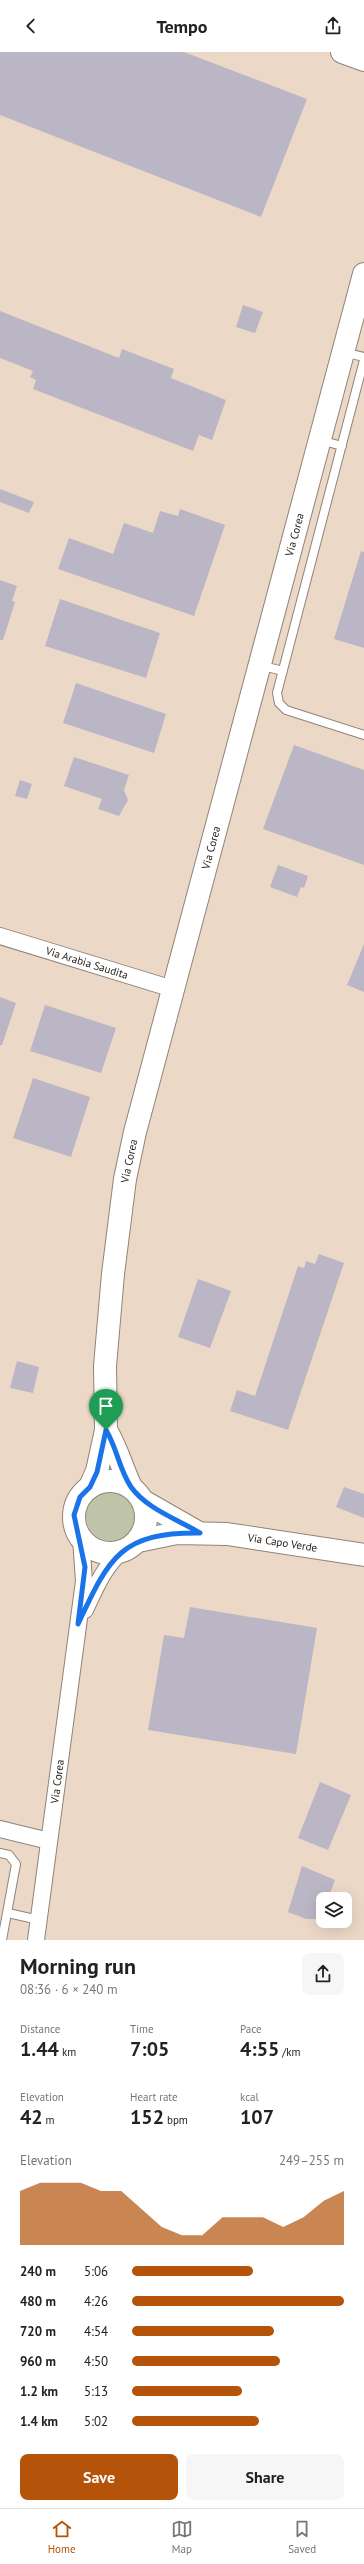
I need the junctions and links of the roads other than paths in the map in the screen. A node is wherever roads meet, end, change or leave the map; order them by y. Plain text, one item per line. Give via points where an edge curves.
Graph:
1 (342, 52) edge
2 (364, 60) edge
3 (364, 274) edge
4 (343, 351) junction
5 (364, 357) edge
6 (364, 360) edge
7 (319, 440) junction
8 (342, 446) junction
9 (259, 665) junction
10 (282, 671) junction
11 (364, 735) edge
12 (0, 936) edge
13 (173, 989) junction
14 (106, 1430) junction
15 (90, 1487) junction
16 (137, 1494) junction
17 (200, 1533) junction
18 (81, 1538) junction
19 (130, 1546) junction
20 (364, 1555) edge
21 (78, 1624) junction
22 (0, 1829) edge
23 (49, 1841) junction
24 (0, 1853) edge
25 (8, 1913) junction
26 (39, 1920) junction
27 (2, 1940) edge
28 (36, 1940) edge

1 - 2 street
3 - 4 street, Via Corea
4 - 5 lane
4 - 7 street, Via Corea
6 - 8 lane
7 - 8 lane
7 - 9 street, Via Corea
8 - 10 lane
9 - 10 lane
9 - 13 street, Via Corea
10 - 11 lane via 277,693 280,703 286,710
12 - 13 street, Via Arabia Saudita
13 - 14 street, Via Corea via 125,1179 105,1366
14 - 15 street via 97,1472
14 - 16 street via 114,1444 120,1465
15 - 16 street via 109,1481
15 - 18 street via 80,1497 74,1515
16 - 17 street
16 - 19 street via 147,1521
17 - 19 street, Via Capo Verde via 177,1533
17 - 20 street, Via Capo Verde via 227,1534
18 - 19 street via 97,1551 110,1554
18 - 21 street, Via Corea via 85,1567
19 - 21 street via 111,1562 99,1580
21 - 23 street, Via Corea
22 - 23 street
23 - 26 street, Via Corea
24 - 25 lane via 9,1855 16,1864
25 - 26 lane
25 - 27 lane
26 - 28 street, Via Corea

